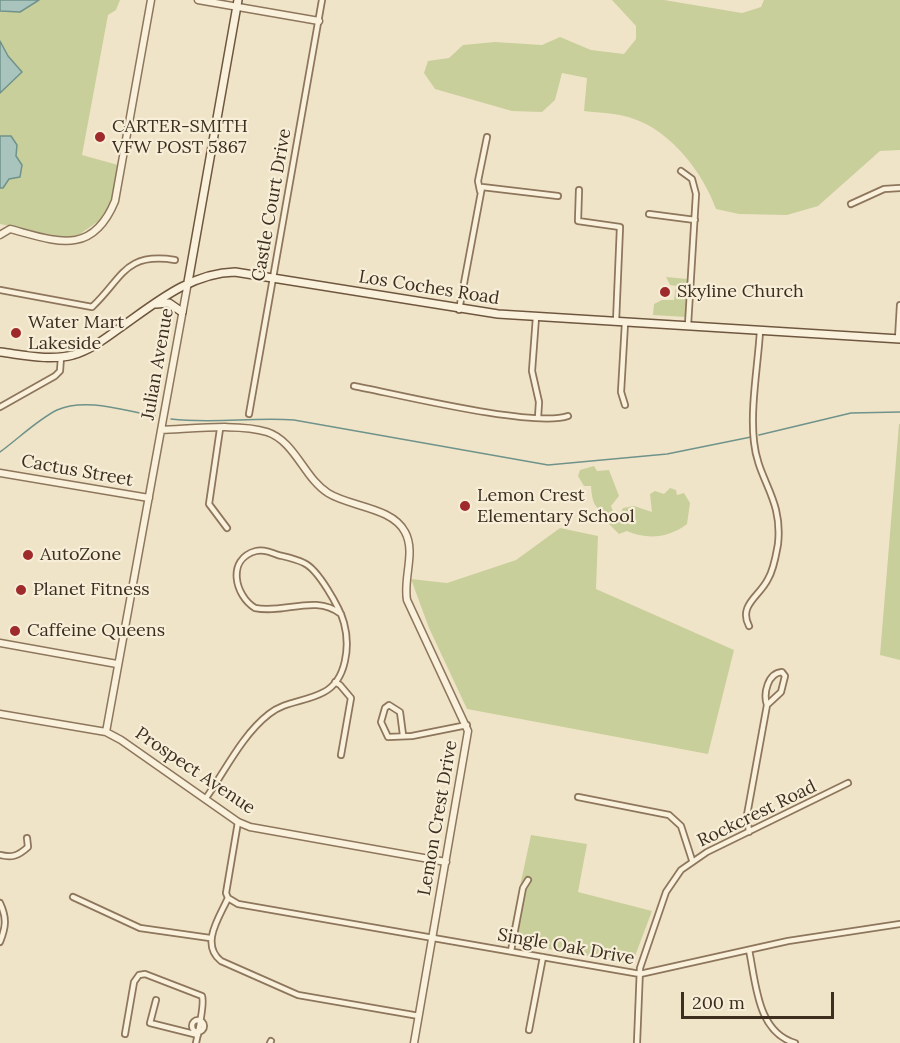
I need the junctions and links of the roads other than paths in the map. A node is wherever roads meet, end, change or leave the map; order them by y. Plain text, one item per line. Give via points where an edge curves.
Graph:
1 (151, 0) edge
2 (198, 0) edge
3 (322, 0) edge
4 (237, 4) edge
5 (318, 21) junction
6 (487, 137) dead end
7 (681, 171) dead end
8 (900, 188) edge
9 (579, 190) dead end
10 (480, 191) junction
11 (558, 196) dead end
12 (851, 204) dead end
13 (649, 214) dead end
14 (695, 220) junction
15 (0, 235) edge
16 (175, 260) dead end
17 (273, 277) junction
18 (188, 282) junction
19 (0, 290) edge
20 (154, 304) junction
21 (900, 305) edge
22 (459, 310) junction
23 (183, 312) junction
24 (536, 317) junction
25 (616, 322) junction
26 (625, 323) junction
27 (688, 325) junction
28 (760, 331) junction
29 (899, 339) edge
30 (0, 352) edge
31 (61, 357) junction
32 (354, 386) dead end
33 (625, 405) dead end
34 (0, 407) edge
35 (249, 414) dead end
36 (568, 416) dead end
37 (538, 418) junction
38 (220, 429) junction
39 (161, 430) junction
40 (0, 473) edge
41 (149, 498) junction
42 (227, 528) dead end
43 (341, 614) junction
44 (749, 627) dead end
45 (0, 643) edge
46 (117, 664) junction
47 (335, 682) junction
48 (767, 705) junction
49 (0, 714) edge
50 (467, 725) junction
51 (106, 732) junction
52 (403, 735) junction
53 (341, 755) dead end
54 (848, 783) dead end
55 (578, 797) dead end
56 (206, 798) junction
57 (238, 822) junction
58 (749, 832) junction
59 (27, 837) dead end
60 (0, 855) edge
61 (693, 860) junction
62 (446, 862) junction
63 (528, 880) dead end
64 (73, 897) dead end
65 (228, 898) junction
66 (0, 903) edge
67 (900, 924) edge
68 (210, 938) junction
69 (433, 938) junction
70 (0, 942) edge
71 (749, 950) junction
72 (511, 951) junction
73 (543, 957) junction
74 (640, 974) junction
75 (156, 1000) dead end
76 (419, 1016) junction
77 (200, 1019) junction
78 (529, 1030) dead end
79 (125, 1034) dead end
80 (198, 1034) junction
81 (196, 1043) edge
82 (414, 1043) edge
83 (637, 1043) edge
84 (795, 1043) edge

1 - 15 street via 115,201 106,220 81,239 60,242 10,229
2 - 4 street
3 - 5 street, Castle Court Drive
4 - 5 street
4 - 18 main road, Julian Avenue
5 - 17 street, Castle Court Drive
6 - 10 street via 478,181
7 - 14 street via 695,185
8 - 12 street via 884,189
9 - 25 street via 578,221 620,227
10 - 11 street via 485,186
10 - 22 street
13 - 14 street
14 - 27 street
16 - 19 street via 153,257 127,268 92,307
17 - 18 main road, Los Coches Road via 228,272
17 - 22 main road, Los Coches Road
17 - 35 street, Castle Court Drive
18 - 20 main road, Los Coches Road
18 - 23 street, Julian Avenue
20 - 23 main road via 169,303
20 - 31 main road, Los Coches Road via 94,346
21 - 29 street
22 - 24 main road, Los Coches Road
23 - 39 street, Julian Avenue
24 - 25 main road, Los Coches Road
24 - 37 street via 532,371 539,402
25 - 26 main road, Los Coches Road
26 - 27 main road, Los Coches Road
26 - 33 street via 621,392
27 - 28 main road, Los Coches Road
28 - 29 main road, Los Coches Road
28 - 44 street via 754,441 779,523 770,575 747,606
30 - 31 main road
31 - 34 street via 60,371
32 - 37 street
36 - 37 street
38 - 39 street, Lemon Crest Drive
38 - 42 street via 209,504
38 - 50 street, Lemon Crest Drive via 253,429 273,434 327,492 401,526 409,547 407,600
39 - 41 street, Julian Avenue
40 - 41 street, Cactus Street
41 - 46 street, Julian Avenue
43 - 43 street via 312,568 304,563 265,550 240,562 236,570 242,595 255,608 324,605
43 - 47 street via 349,649
45 - 46 street
46 - 51 street, Julian Avenue
47 - 53 street via 351,698
47 - 56 street via 323,692 284,704 269,714 251,732
48 - 48 street via 784,687 782,672 771,678 765,695
48 - 58 street via 747,815
49 - 51 street, Prospect Avenue
50 - 52 street
50 - 62 street, Lemon Crest Drive via 468,740
51 - 56 street, Prospect Avenue
52 - 52 street via 388,737 382,729 389,705 400,712
54 - 58 street, Rockcrest Road
55 - 61 street via 669,815 681,826
56 - 57 street, Prospect Avenue
57 - 62 street, Prospect Avenue
57 - 65 street
58 - 61 street, Rockcrest Road
59 - 60 street via 27,848 20,854 10,858
61 - 74 street, Rockcrest Road via 674,877 666,892
62 - 69 street, Lemon Crest Drive
63 - 72 street
64 - 68 street via 140,928
65 - 68 street
65 - 69 street, Single Oak Drive via 238,904
66 - 70 street via 6,915
67 - 71 street, Single Oak Drive
68 - 76 street via 212,951 221,962 298,994
69 - 72 street, Single Oak Drive
69 - 76 street, Lemon Crest Drive
71 - 74 street, Single Oak Drive
71 - 84 street via 766,1022 778,1035
72 - 73 street, Single Oak Drive
73 - 74 street, Single Oak Drive
73 - 78 street
74 - 83 street, Rockcrest Road
75 - 80 street via 150,1023
76 - 82 street, Lemon Crest Drive
77 - 79 street via 204,1003 201,994 141,974 134,982
77 - 80 street
77 - 80 street via 204,1026
80 - 81 street

